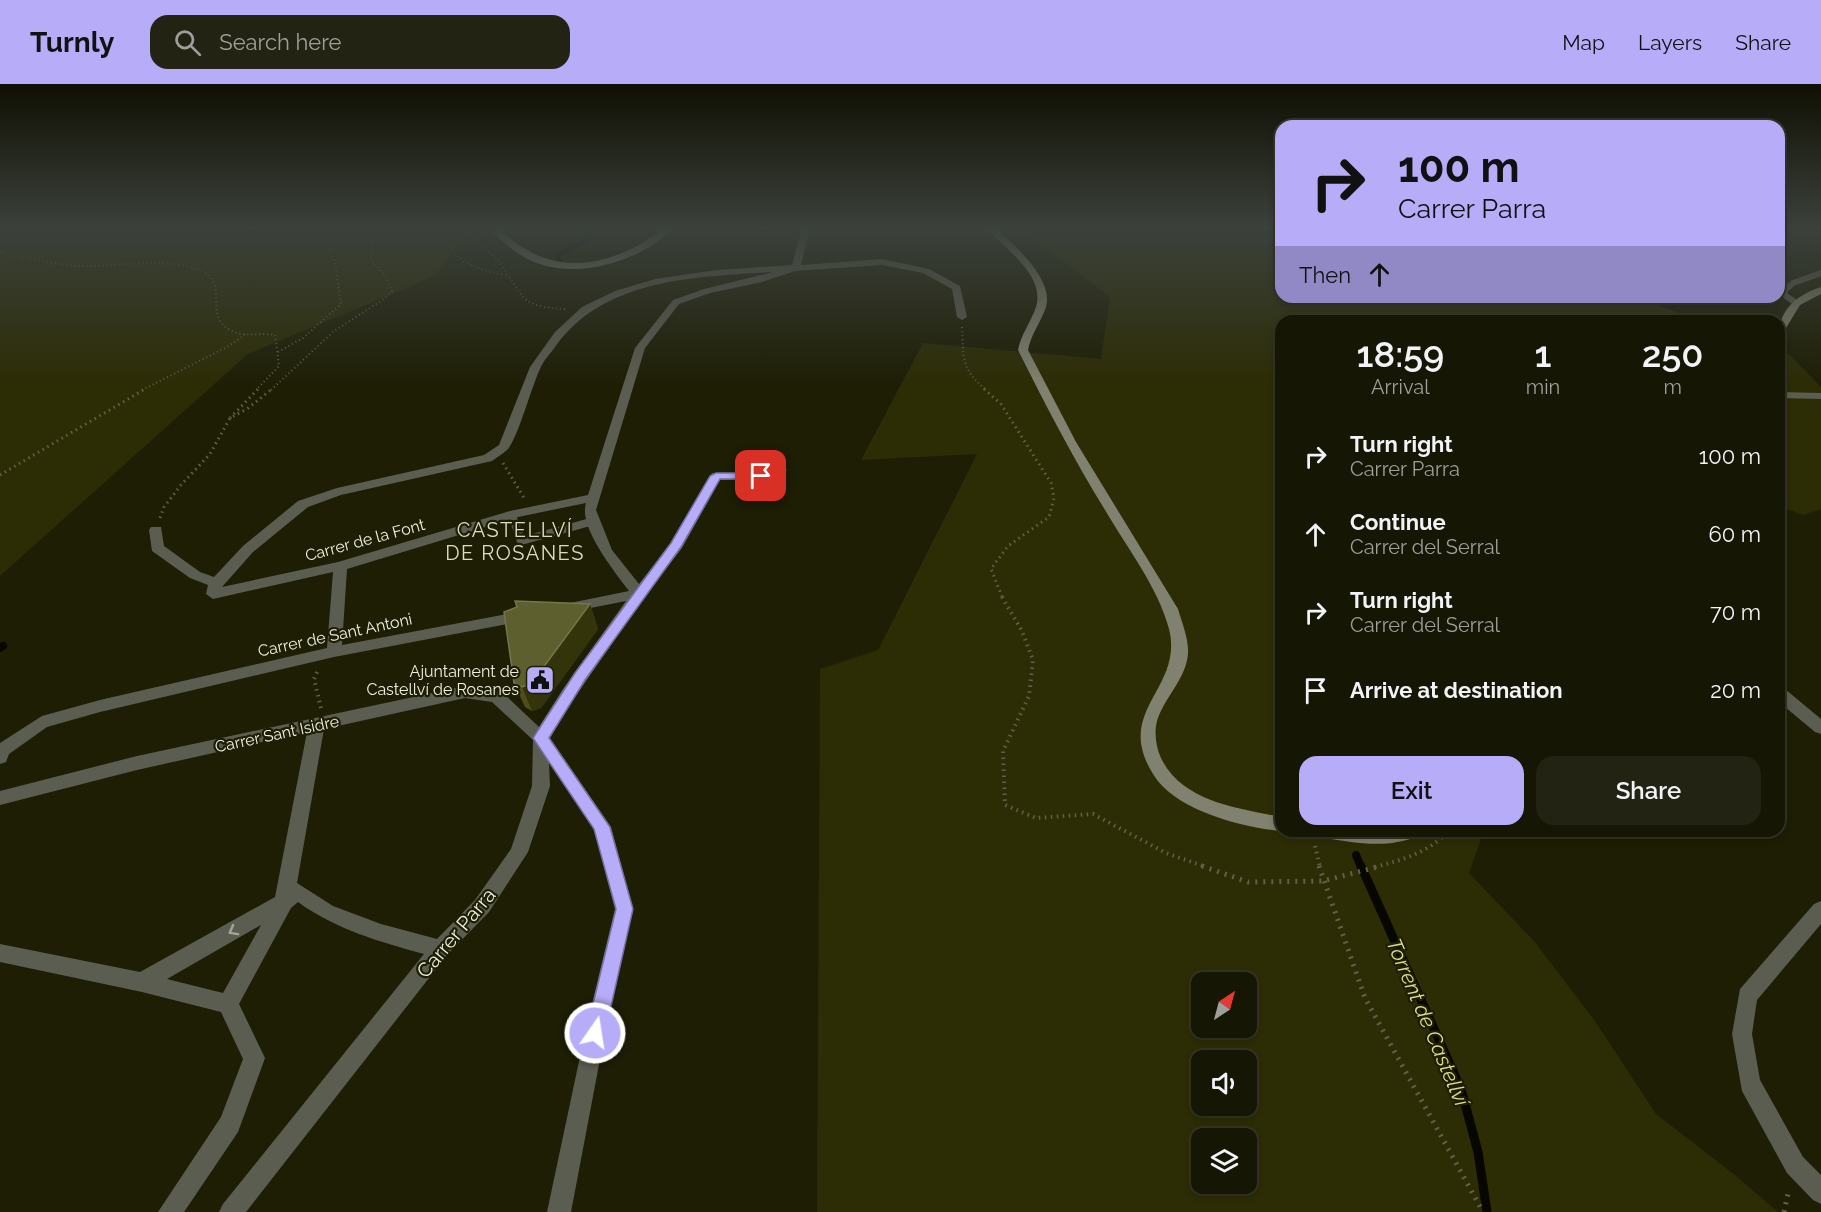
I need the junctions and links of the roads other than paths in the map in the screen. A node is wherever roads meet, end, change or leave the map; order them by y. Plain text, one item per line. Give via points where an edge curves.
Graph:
1 (671, 280) edge
2 (760, 280) edge
3 (942, 280) edge
4 (1036, 280) edge
5 (1804, 280) edge
6 (1785, 290) edge
7 (1821, 290) edge
8 (1785, 294) edge
9 (1796, 303) junction
10 (962, 317) road end
11 (1785, 321) edge
12 (1785, 395) edge
13 (1821, 396) edge
14 (781, 470) dead end
15 (595, 497) junction
16 (512, 515) junction
17 (594, 521) junction
18 (156, 530) road end
19 (340, 566) junction
20 (214, 589) junction
21 (639, 594) junction
22 (334, 652) junction
23 (1785, 698) edge
24 (316, 726) junction
25 (1821, 728) edge
26 (541, 738) junction
27 (0, 757) edge
28 (0, 798) edge
29 (1275, 822) edge
30 (284, 902) junction
31 (1821, 910) edge
32 (440, 949) junction
33 (0, 953) edge
34 (142, 982) junction
35 (228, 1004) junction
36 (1821, 1192) edge
37 (170, 1212) edge
38 (231, 1212) edge
39 (559, 1212) edge

1 - 20 street via 618,293 585,309 559,334 535,367 504,447 488,458 337,492 303,504 248,549
2 - 15 street via 676,302 640,348
3 - 10 street via 957,288
4 - 29 street via 1043,300 1023,350 1070,442 1171,609 1179,635 1180,657 1150,719 1148,742 1155,767 1174,788 1196,802
5 - 6 lane
7 - 9 street
8 - 9 lane
9 - 11 street
12 - 13 street
14 - 21 street via 761,476 716,476 676,544
15 - 16 street, Carrer de la Font
15 - 17 street via 590,510
16 - 17 lane via 521,541
16 - 19 street, Carrer de la Font
17 - 21 street via 606,551
18 - 20 street via 157,548
19 - 20 street, Carrer de la Font
19 - 22 street
21 - 22 street, Carrer de Sant Antoni
21 - 26 street
22 - 27 street, Carrer de Sant Antoni via 42,722 1,751
23 - 25 street
24 - 26 street, Carrer Sant Isidre via 465,692 497,697
24 - 28 street, Carrer Sant Isidre via 137,763
24 - 30 street
26 - 32 street, Carrer Parra via 542,786 519,852 482,906
26 - 39 street, Carrer Sant Isidre via 602,827 624,909
30 - 32 street via 297,891 326,912
30 -> 34 street
30 - 35 street
31 - 36 street via 1747,996 1742,1034 1750,1083 1795,1165
32 - 38 street, Carrer Parra
33 - 34 street
34 - 35 street
35 - 37 street via 254,1058 230,1124

